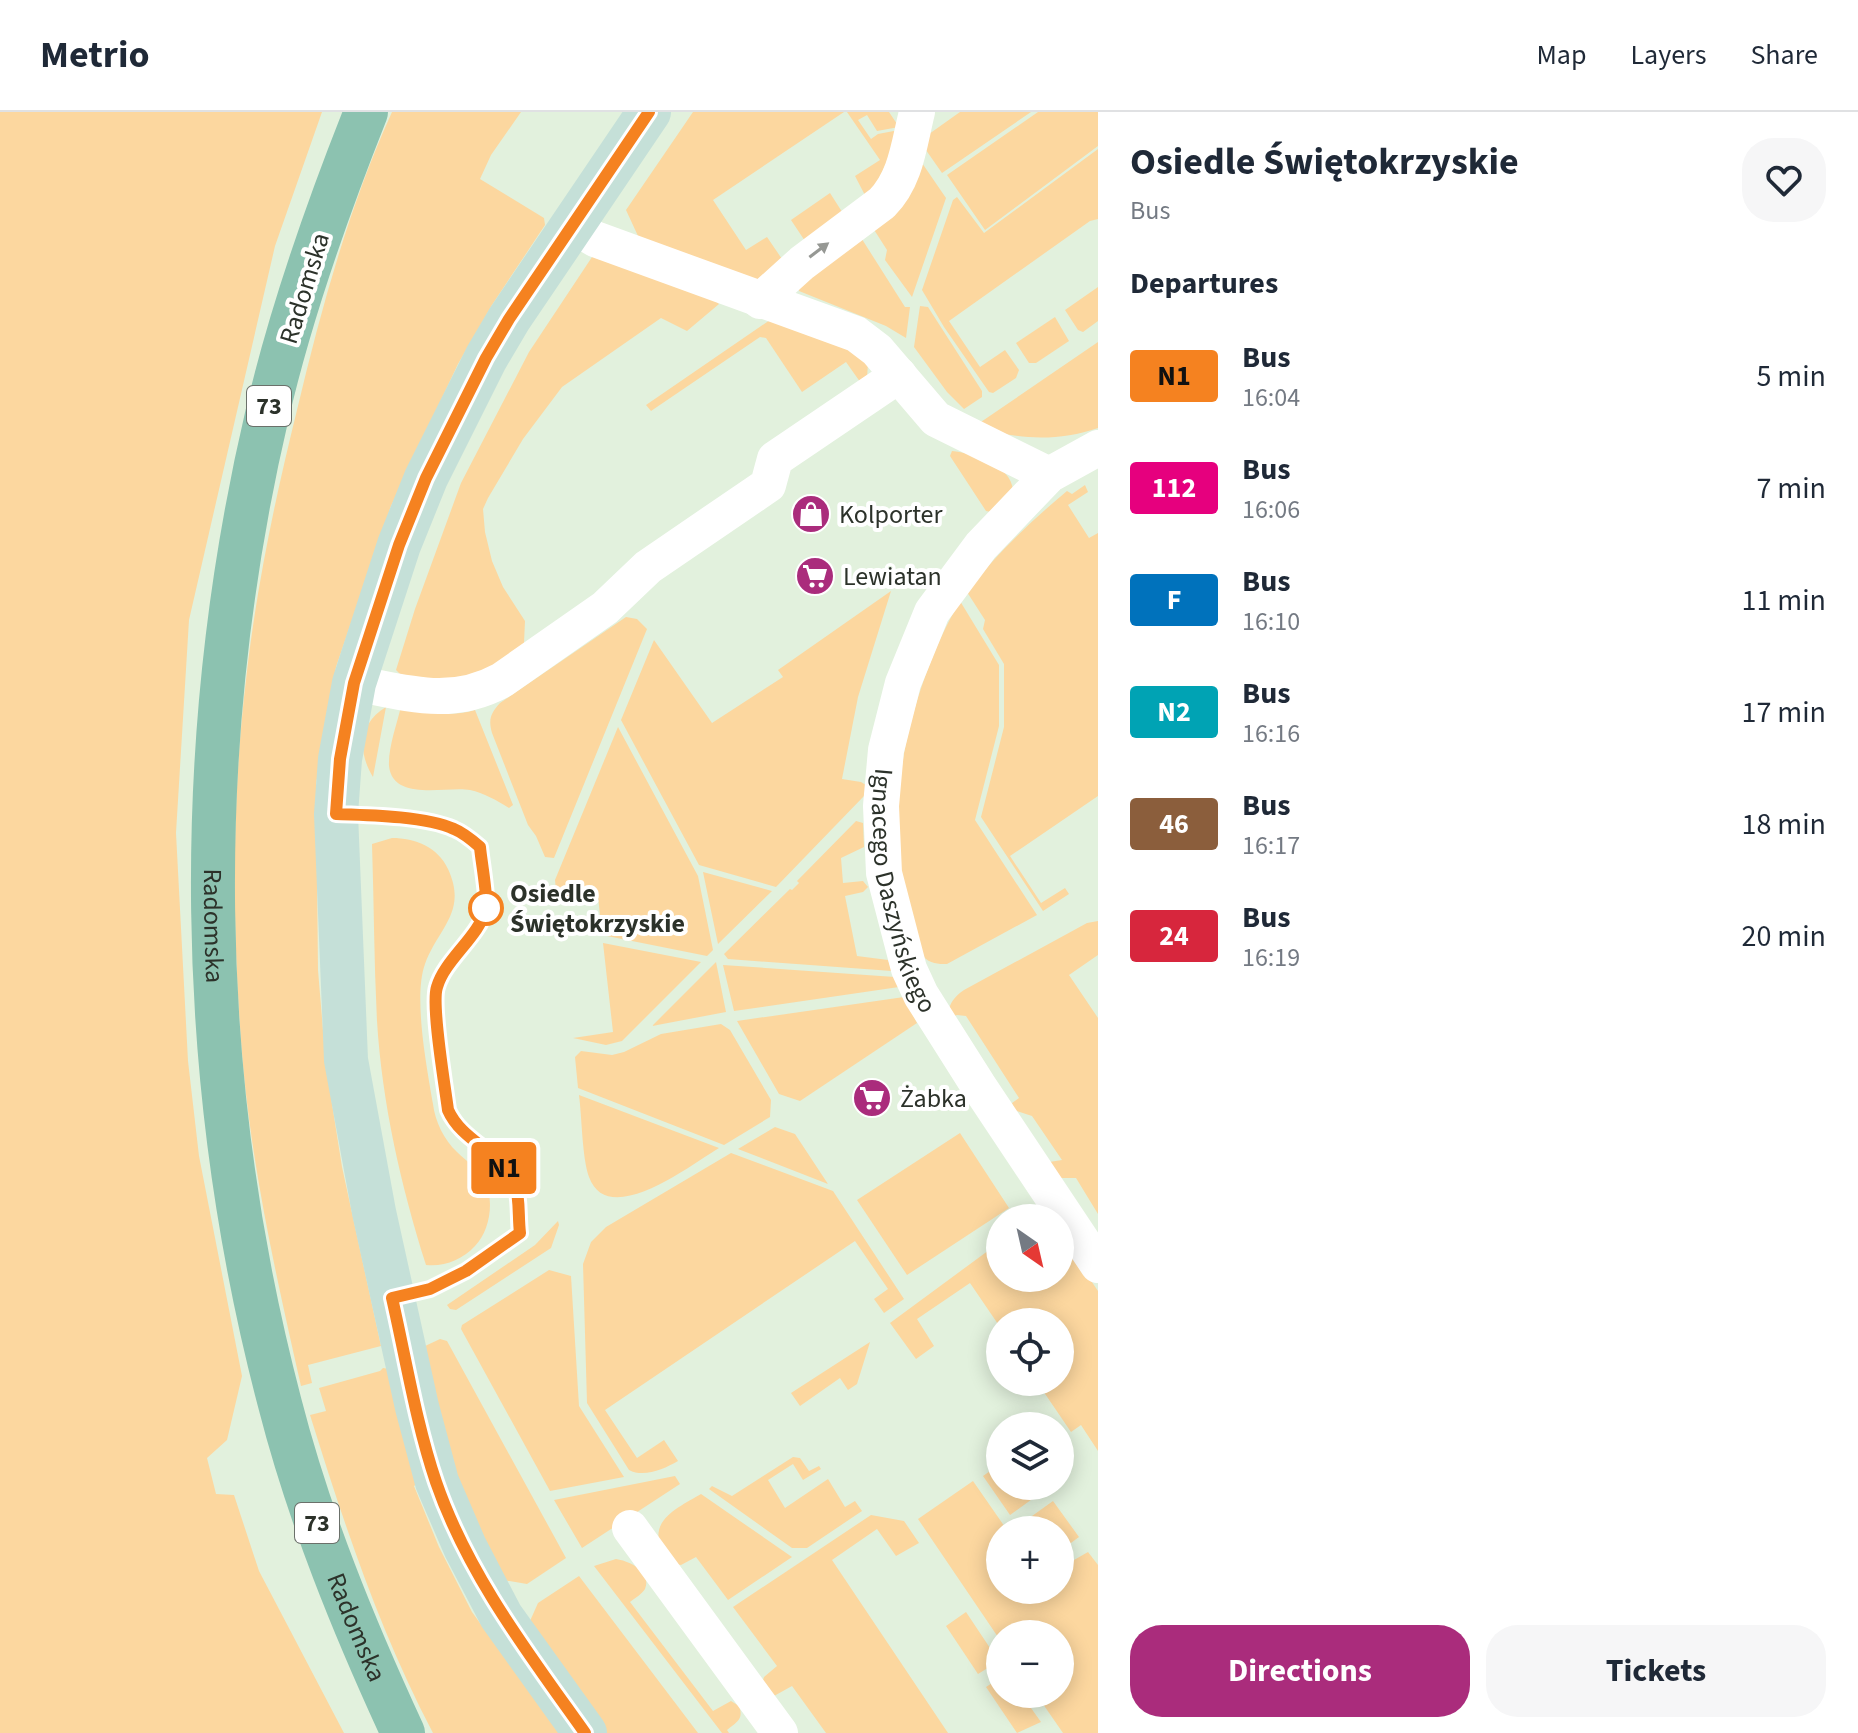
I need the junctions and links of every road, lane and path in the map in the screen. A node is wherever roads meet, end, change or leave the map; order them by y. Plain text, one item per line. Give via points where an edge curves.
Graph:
1 (366, 112) edge
2 (649, 112) edge
3 (917, 112) edge
4 (571, 225) junction
5 (760, 301) junction
6 (899, 375) junction
7 (1098, 448) edge
8 (1049, 475) junction
9 (354, 683) junction
10 (1098, 1265) edge
11 (630, 1528) dead end
12 (403, 1733) edge
13 (585, 1733) edge
14 (780, 1733) edge

1 - 12 main road, Radomska / 73 via 305,278 257,460 221,697 213,922 229,1149 255,1304 280,1407 326,1550
2 - 4 street
5 -> 3 street via 894,191
4 - 5 street via 595,239
4 - 9 street via 509,319 443,442 399,545
5 - 6 street via 856,334
6 - 8 street via 936,419
6 - 9 street via 775,459 768,485 648,567 605,608 502,680 448,698
7 - 8 street, Ignacego Daszyńskiego
8 - 10 street, Ignacego Daszyńskiego via 981,546 932,612 903,683 886,750 881,806 884,873 921,995
9 - 13 street via 336,814 346,1060 389,1284 437,1482 465,1547 501,1616
11 - 14 street

